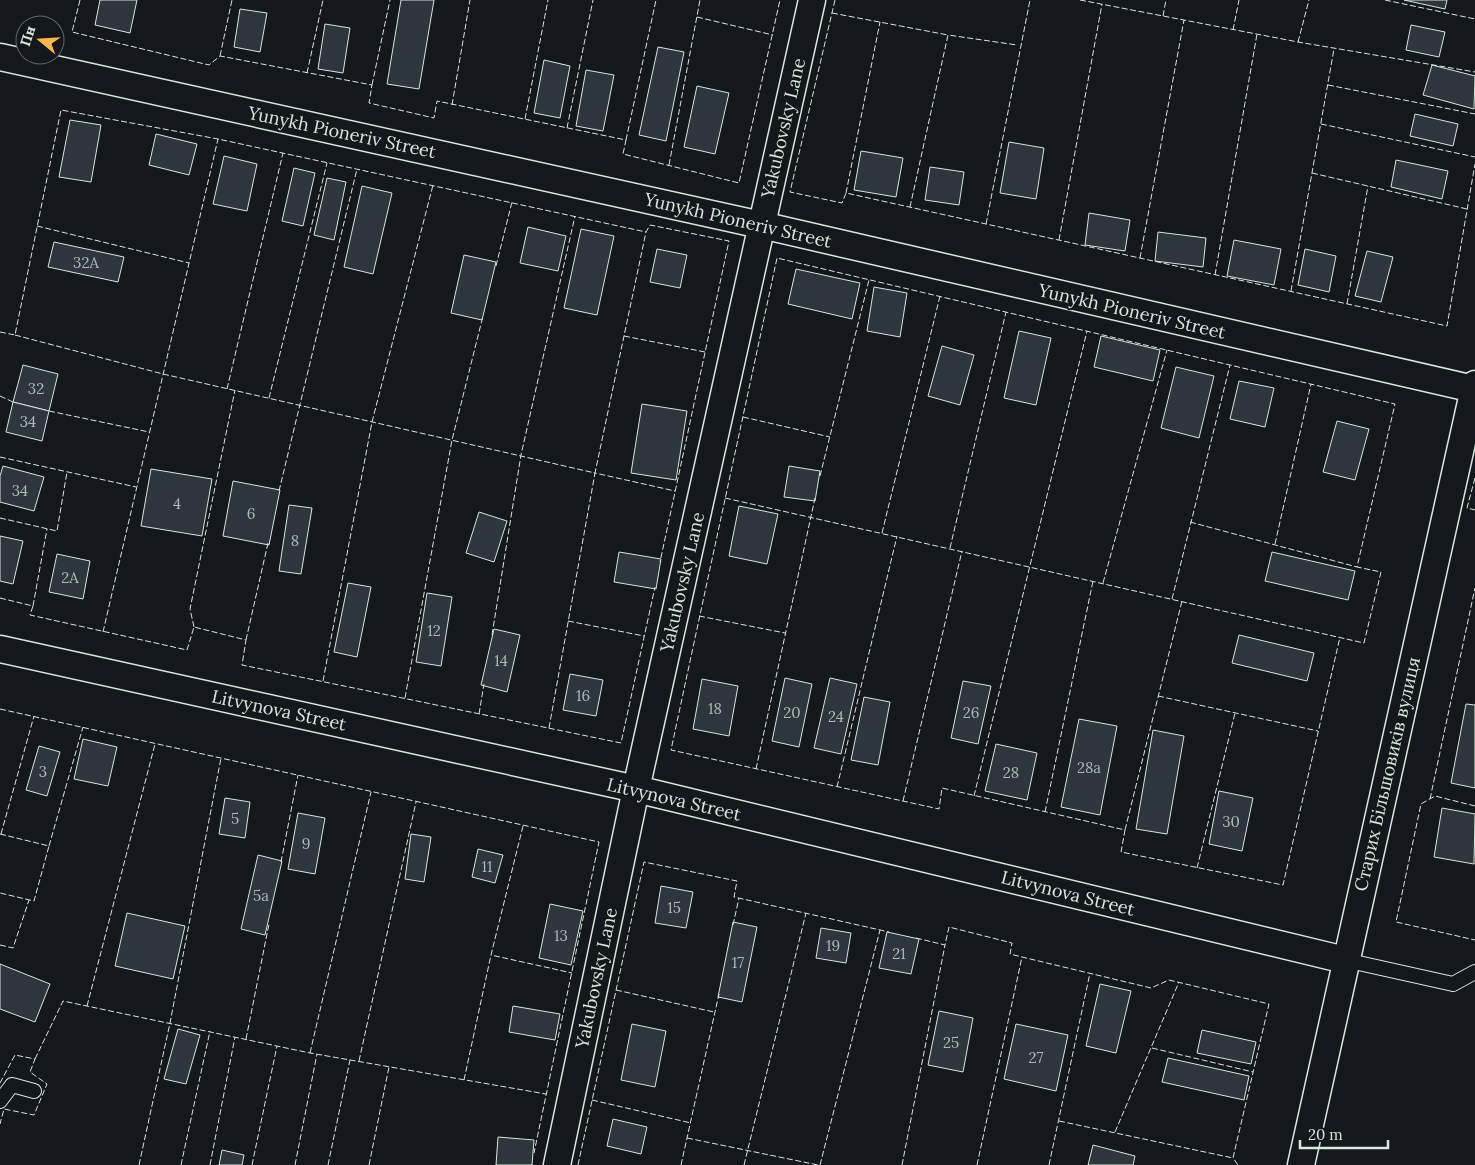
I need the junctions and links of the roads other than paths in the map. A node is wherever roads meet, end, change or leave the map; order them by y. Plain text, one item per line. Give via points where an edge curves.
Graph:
1 (812, 0) edge
2 (0, 57) edge
3 (761, 225) junction
4 (1474, 387) edge
5 (0, 649) edge
6 (636, 789) junction
7 (1345, 960) junction
8 (1475, 972) edge
9 (34, 1091) dead end
10 (0, 1101) edge
11 (557, 1165) edge
12 (1301, 1165) edge

1 - 3 street, Yakubovsky Lane
2 - 3 street, Yunykh Pioneriv Street
3 - 4 street, Yunykh Pioneriv Street
3 - 6 street, Yakubovsky Lane
4 - 7 street, Старих Більшовиків вулиця
5 - 6 street, Litvynova Street
6 - 7 street, Litvynova Street
6 - 11 street, Yakubovsky Lane
7 - 8 lane via 1453,984
7 - 12 street, Старих Більшовиків вулиця
9 - 10 lane via 12,1085

